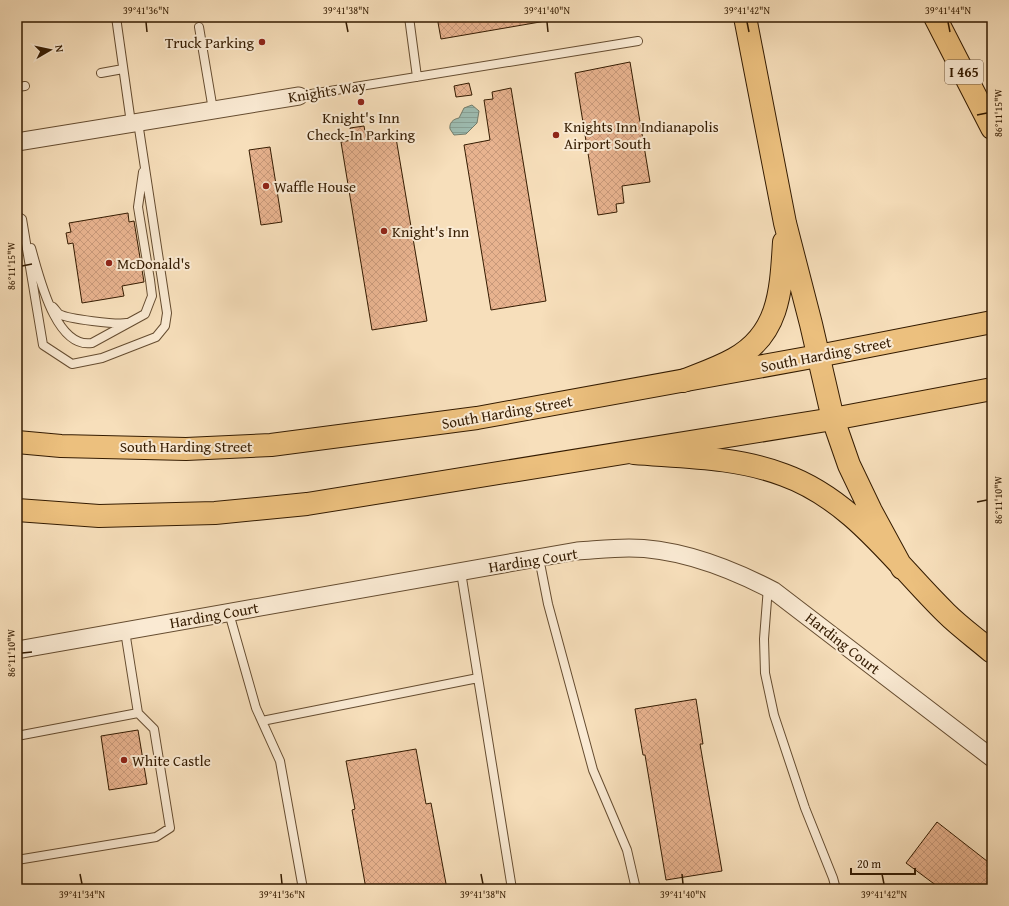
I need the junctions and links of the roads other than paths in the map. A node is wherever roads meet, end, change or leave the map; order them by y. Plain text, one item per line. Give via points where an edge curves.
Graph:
1 (116, 17) edge
2 (408, 17) edge
3 (744, 17) edge
4 (935, 17) edge
5 (199, 27) dead end
6 (638, 41) dead end
7 (123, 69) junction
8 (101, 73) dead end
9 (417, 77) junction
10 (299, 96) joint
11 (213, 110) junction
12 (134, 123) junction
13 (992, 128) edge
14 (17, 142) edge
15 (144, 166) junction
16 (20, 218) edge
17 (785, 222) junction
18 (45, 292) junction
19 (132, 322) junction
20 (992, 322) edge
21 (818, 356) junction
22 (683, 381) junction
23 (992, 389) edge
24 (833, 419) junction
25 (17, 442) edge
26 (634, 452) junction
27 (17, 510) edge
28 (539, 558) junction
29 (902, 568) junction
30 (461, 572) junction
31 (768, 587) junction
32 (229, 613) junction
33 (125, 631) junction
34 (17, 650) edge
35 (992, 652) edge
36 (478, 678) junction
37 (138, 713) junction
38 (262, 721) junction
39 (17, 736) edge
40 (992, 758) edge
41 (17, 860) edge
42 (303, 889) edge
43 (512, 889) edge
44 (636, 889) edge
45 (836, 889) edge

1 - 7 lane
2 - 9 lane
3 - 17 main road
4 - 13 main road, I 465
5 - 11 lane
6 - 9 lane, Knights Way
7 - 8 lane
7 - 12 lane
9 - 10 lane, Knights Way
10 - 11 street, Knights Way
11 - 12 street, Knights Way
12 - 14 street, Knights Way
12 - 15 lane
15 - 16 lane via 168,313 165,326 156,337 102,358 72,364 43,345
15 - 19 lane via 138,207 152,296 145,314
16 - 18 lane
17 - 21 main road
17 - 22 main road via 781,283 767,331 733,360
18 - 19 lane via 53,307 63,315 115,324
18 - 19 lane via 58,321 72,338 83,344 100,340
20 - 21 main road, South Harding Street
21 - 22 main road, South Harding Street
21 - 24 main road
22 - 25 main road, South Harding Street via 477,418 271,445 186,449 61,446
23 - 24 main road
24 - 26 main road
24 - 29 main road via 849,465
26 - 27 main road via 307,504 261,509 215,513 99,516
26 - 29 main road via 734,462 784,475 820,492 852,515
28 - 30 street, Harding Court
28 - 31 street, Harding Court via 577,551 630,548 680,554 741,574
28 - 44 lane via 548,604 593,770 627,850
29 - 35 main road via 947,614
30 - 32 street, Harding Court
30 - 36 lane
31 - 40 street, Harding Court
31 - 45 lane via 764,639 765,673 774,715 805,808
32 - 33 street, Harding Court
32 - 38 lane via 245,673
33 - 34 street, Harding Court
33 - 37 lane
36 - 38 lane
36 - 43 lane
37 - 39 lane
37 - 41 lane via 154,729 170,828 156,837
38 - 42 lane via 280,761

